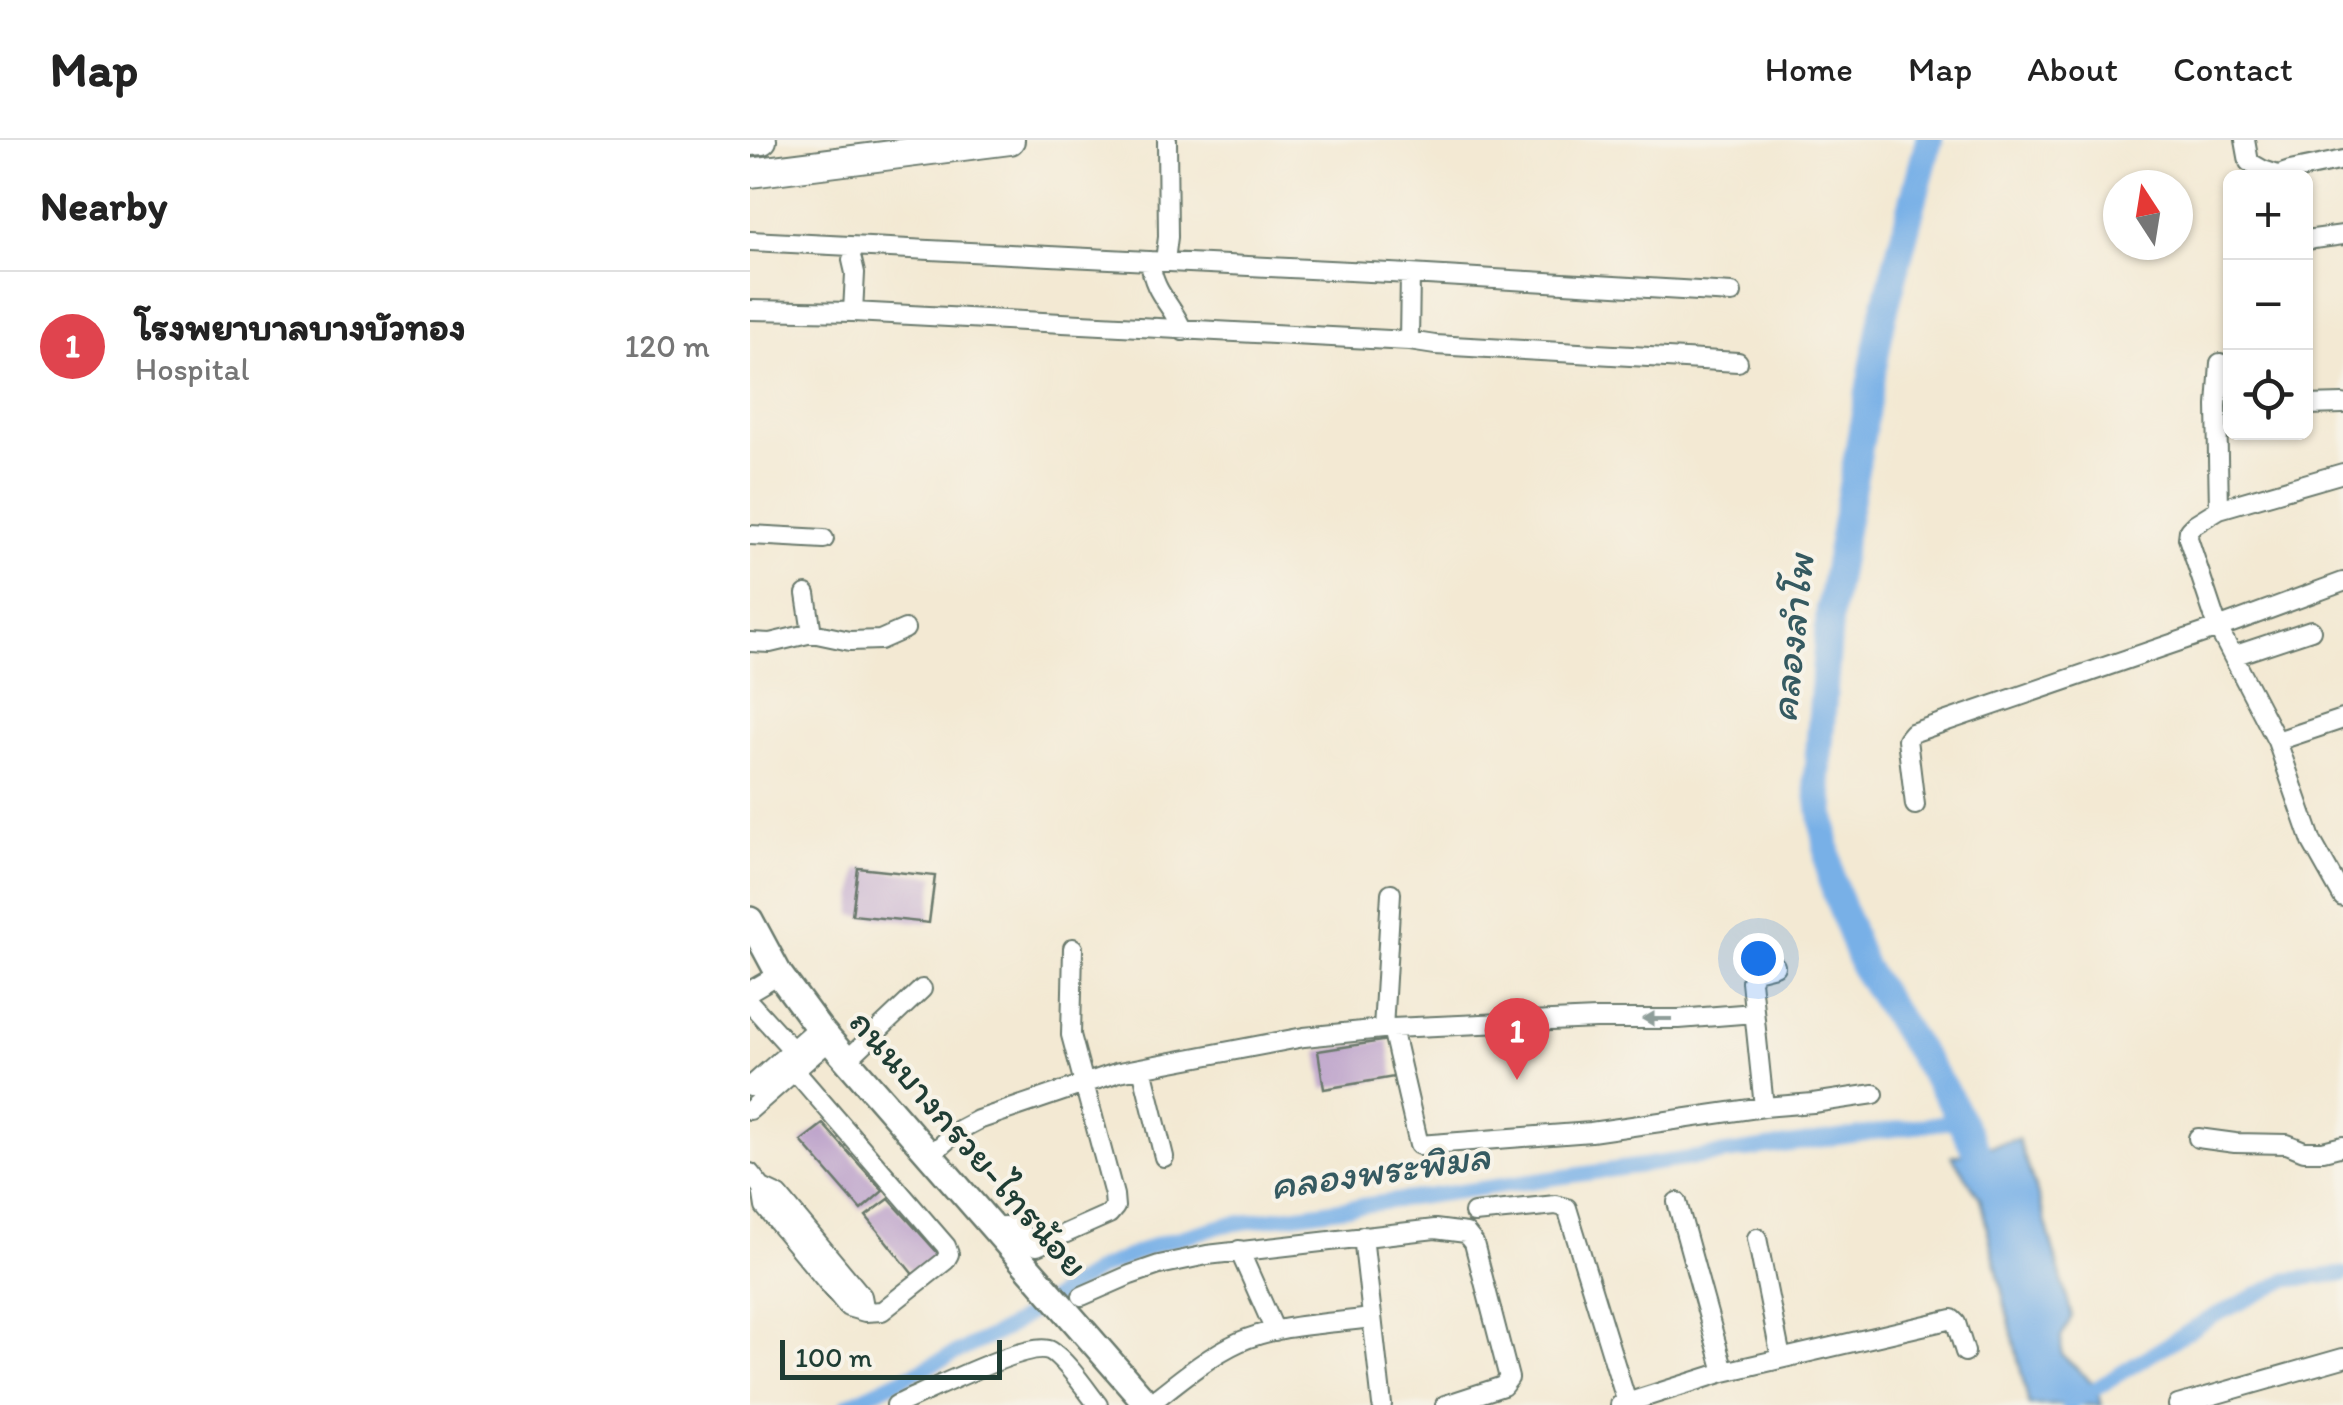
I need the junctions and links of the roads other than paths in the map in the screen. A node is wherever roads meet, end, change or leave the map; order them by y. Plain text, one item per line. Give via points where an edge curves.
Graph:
1 (762, 140) edge
2 (1010, 140) edge
3 (1167, 140) edge
4 (2244, 140) edge
5 (750, 142) edge
6 (2343, 160) edge
7 (2263, 170) edge
8 (2296, 170) edge
9 (750, 173) edge
10 (2343, 235) edge
11 (2313, 239) edge
12 (750, 241) edge
13 (852, 260) dead end
14 (1158, 261) junction
15 (1410, 274) junction
16 (1732, 293) dead end
17 (750, 310) edge
18 (854, 312) junction
19 (1183, 331) junction
20 (1409, 340) junction
21 (1738, 362) dead end
22 (2220, 363) dead end
23 (2223, 395) edge
24 (2343, 404) edge
25 (2313, 405) edge
26 (2223, 427) edge
27 (2343, 473) edge
28 (2219, 510) junction
29 (750, 535) edge
30 (824, 539) dead end
31 (2343, 582) edge
32 (806, 594) dead end
33 (2218, 628) junction
34 (904, 629) dead end
35 (2311, 630) dead end
36 (812, 633) junction
37 (750, 642) edge
38 (2233, 656) junction
39 (2343, 719) edge
40 (2276, 741) junction
41 (1916, 805) dead end
42 (1391, 893) dead end
43 (2343, 897) edge
44 (750, 920) edge
45 (1073, 948) dead end
46 (1775, 966) dead end
47 (779, 974) junction
48 (922, 990) dead end
49 (750, 992) edge
50 (750, 1003) edge
51 (1754, 1013) junction
52 (1388, 1028) junction
53 (824, 1034) junction
54 (847, 1060) junction
55 (794, 1061) junction
56 (1142, 1068) junction
57 (1083, 1084) junction
58 (750, 1087) edge
59 (1874, 1094) dead end
60 (1764, 1106) junction
61 (750, 1110) edge
62 (2198, 1138) dead end
63 (2343, 1146) edge
64 (930, 1155) junction
65 (1164, 1156) dead end
66 (756, 1181) edge
67 (1676, 1202) dead end
68 (1474, 1213) dead end
69 (994, 1227) junction
70 (1362, 1236) junction
71 (1757, 1238) dead end
72 (1240, 1250) junction
73 (1082, 1296) dead end
74 (1372, 1318) junction
75 (1275, 1331) junction
76 (1965, 1352) dead end
77 (1782, 1358) junction
78 (2343, 1358) edge
79 (1724, 1372) junction
80 (1623, 1404) edge
81 (896, 1405) edge
82 (1098, 1405) edge
83 (1148, 1405) edge
84 (1382, 1405) edge
85 (1445, 1405) edge
86 (2178, 1405) edge

1 - 5 main road
2 - 9 main road
3 - 14 street via 1168,237
4 - 7 street via 2249,162
6 - 8 street
10 - 11 street
12 - 14 street
13 - 18 street
14 - 15 street
14 - 19 street via 1156,288
15 - 16 street
15 - 20 street
17 - 18 street
18 - 19 street
19 - 20 street
20 - 21 street
22 - 23 street
24 - 25 street
26 - 28 street
27 - 28 street
28 - 33 street via 2194,524 2188,538
29 - 30 street
31 - 33 street
32 - 36 street
33 - 38 street
33 - 41 street via 1912,732 1907,739
34 - 36 street via 880,640
35 - 38 street
36 - 37 street
38 - 40 street
39 - 40 street
40 - 43 street via 2312,842
42 - 52 street
44 - 47 main road, ถนนบางกรวย-ไทรน้อย
45 - 57 street via 1072,1035
46 - 51 street via 1753,974
47 - 49 street
47 - 53 main road, ถนนบางกรวย-ไทรน้อย
48 - 54 street
50 - 55 street
51 -> 52 street
51 - 60 street
52 - 56 street
52 - 60 street via 1419,1145 1591,1132
53 - 54 main road, ถนนบางกรวย-ไทรน้อย
53 - 55 street
54 - 64 main road, ถนนบางกรวย-ไทรน้อย
55 - 58 street
55 - 61 street
55 - 66 street via 949,1254 889,1307 865,1312 862,1296 816,1255 779,1196
56 - 57 street
56 - 65 street
57 - 64 street via 978,1120
57 - 69 street via 1115,1207 1038,1246 1019,1228
59 - 60 street
62 - 63 street via 2304,1150
64 - 69 main road, ถนนบางกรวย-ไทรน้อย
67 - 79 street
68 - 80 street via 1567,1208
69 - 83 main road, ถนนบางกรวย-ไทรน้อย
70 - 72 street
70 - 74 street
70 - 85 street via 1435,1229 1466,1233 1474,1243 1508,1378 1504,1386
71 - 77 street
72 - 73 street via 1159,1265
72 - 75 street
74 - 75 street
74 - 84 street
75 - 83 street via 1224,1350
76 - 77 street via 1952,1319
77 - 79 street
78 - 86 street
79 - 80 street
81 - 82 street via 1016,1353 1043,1348 1054,1352

